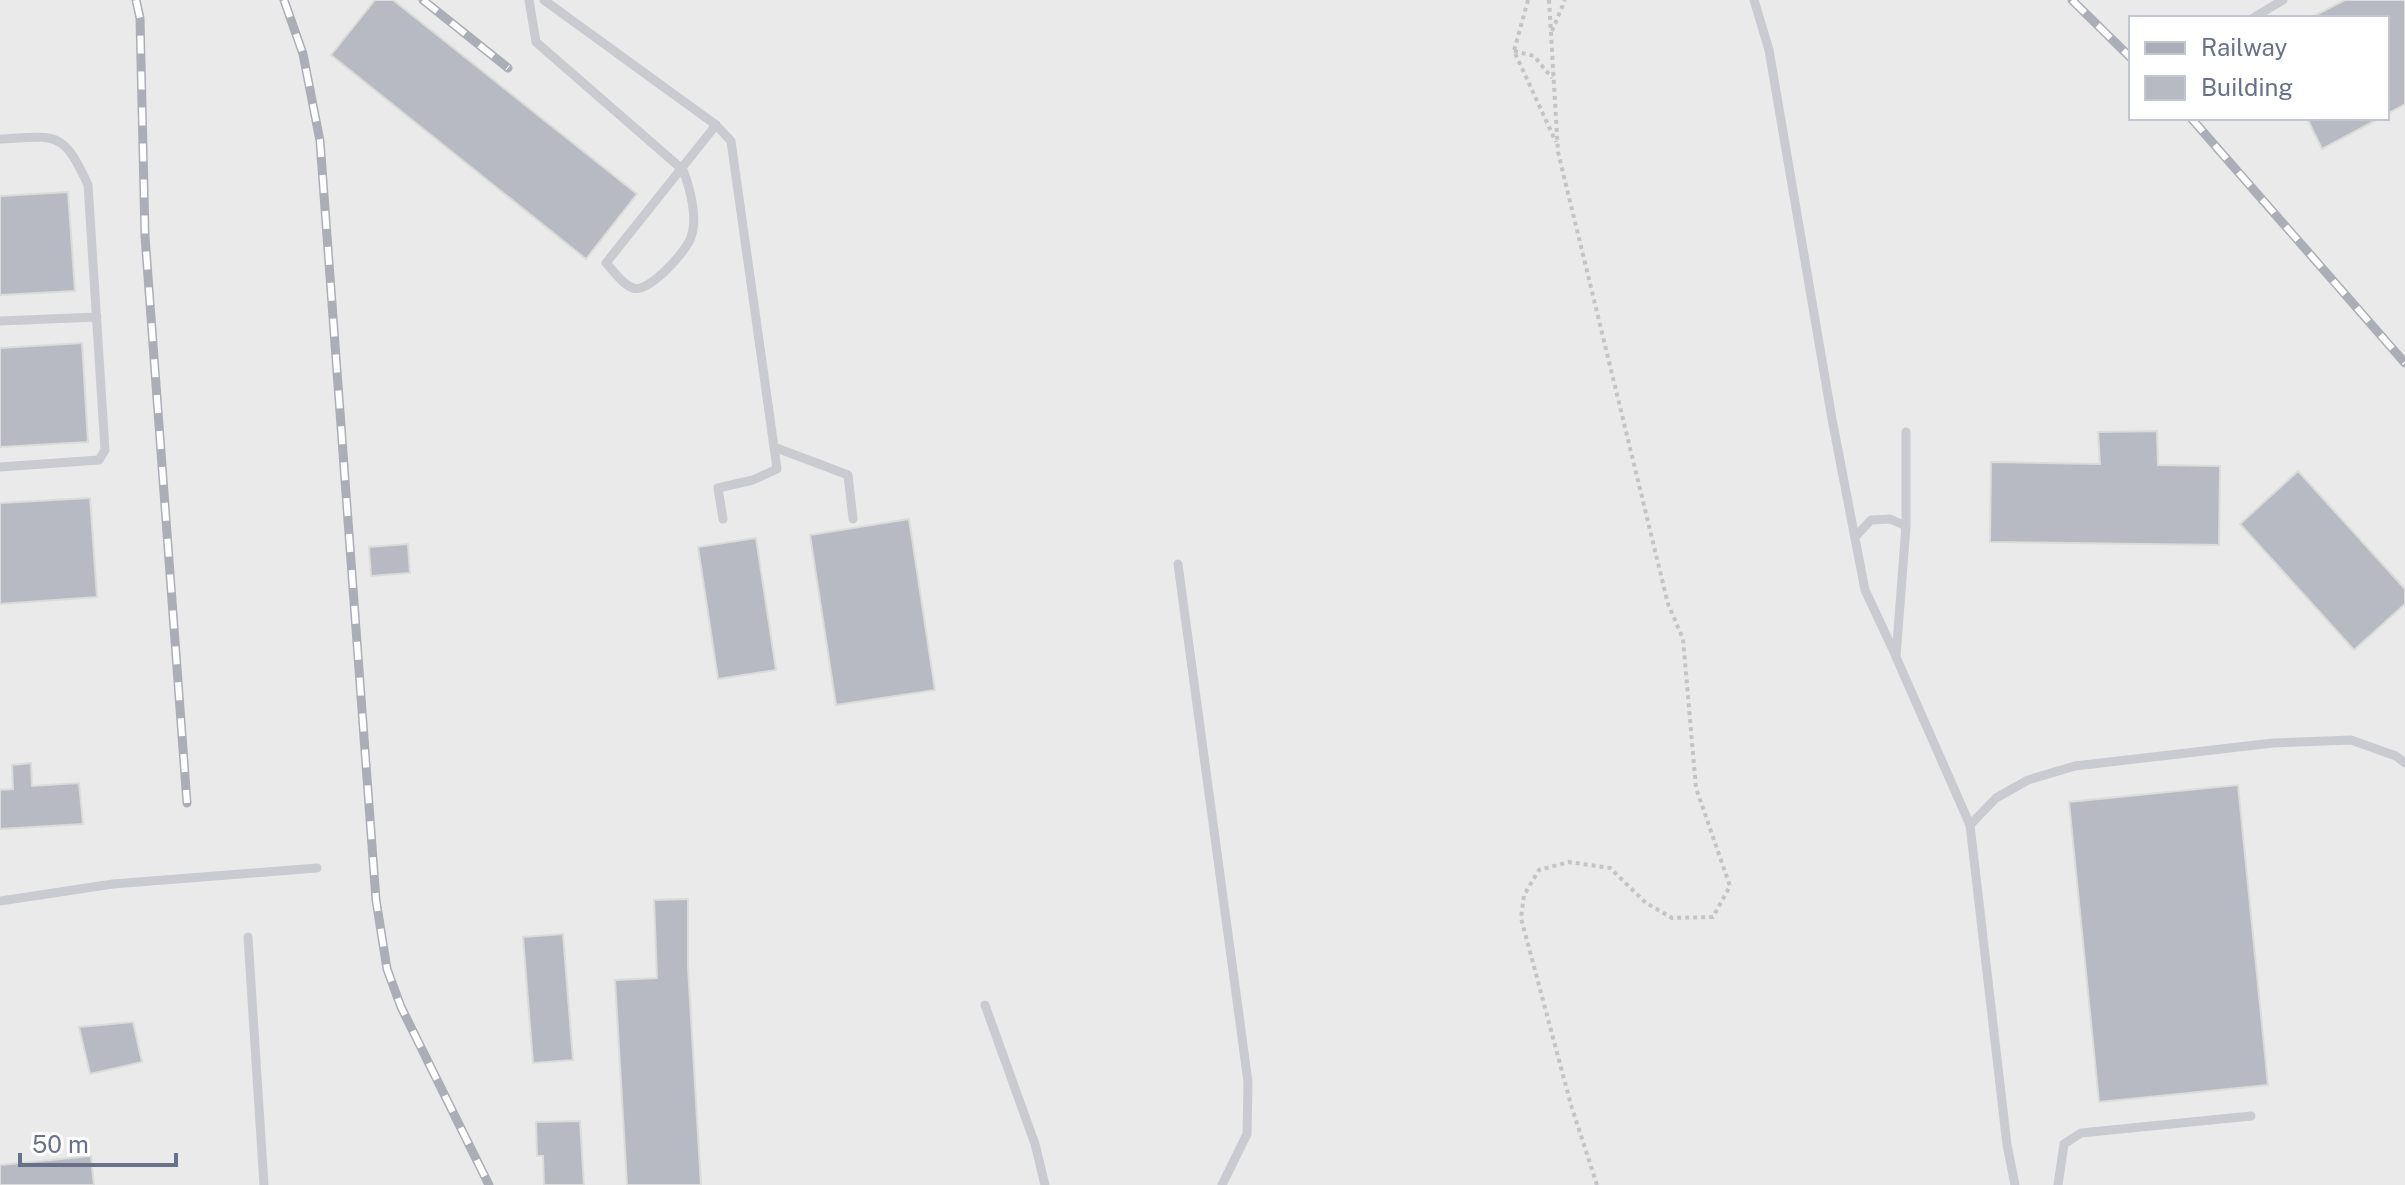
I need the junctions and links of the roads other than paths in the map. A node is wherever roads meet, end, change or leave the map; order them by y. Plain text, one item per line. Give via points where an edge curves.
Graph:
1 (529, 0) edge
2 (544, 0) edge
3 (1754, 0) edge
4 (2283, 0) edge
5 (2256, 16) edge
6 (716, 125) junction
7 (0, 139) edge
8 (683, 170) junction
9 (97, 317) junction
10 (0, 321) edge
11 (1906, 432) dead end
12 (774, 447) junction
13 (0, 467) edge
14 (723, 519) dead end
15 (853, 519) dead end
16 (1906, 526) junction
17 (1855, 537) junction
18 (1178, 564) dead end
19 (1896, 657) junction
20 (2405, 763) edge
21 (1970, 825) junction
22 (317, 868) dead end
23 (0, 901) edge
24 (248, 937) dead end
25 (985, 1005) dead end
26 (2251, 1116) dead end
27 (264, 1185) edge
28 (1045, 1185) edge
29 (1222, 1185) edge
30 (2015, 1185) edge
31 (2058, 1185) edge

1 - 8 lane via 536,42
2 - 6 lane
3 - 17 lane via 1769,50
4 - 5 lane
6 - 8 lane
6 - 12 lane via 731,141
7 - 9 lane via 47,137 72,149 88,185
8 - 8 lane via 691,240 655,281 631,288 606,263
9 - 10 lane
9 - 13 lane via 105,450 99,460
11 - 16 lane
12 - 14 lane via 777,469 718,488
12 - 15 lane via 848,475
16 - 17 lane via 1890,519 1871,520
16 - 19 lane
17 - 19 lane via 1865,590
18 - 29 lane via 1248,1082 1247,1134
19 - 21 lane
20 - 21 lane via 2351,740 2273,743 2075,766 2028,780 1996,798
21 - 30 lane
22 - 23 lane via 113,884
24 - 27 lane
25 - 28 lane
26 - 31 lane via 2081,1133 2064,1144

